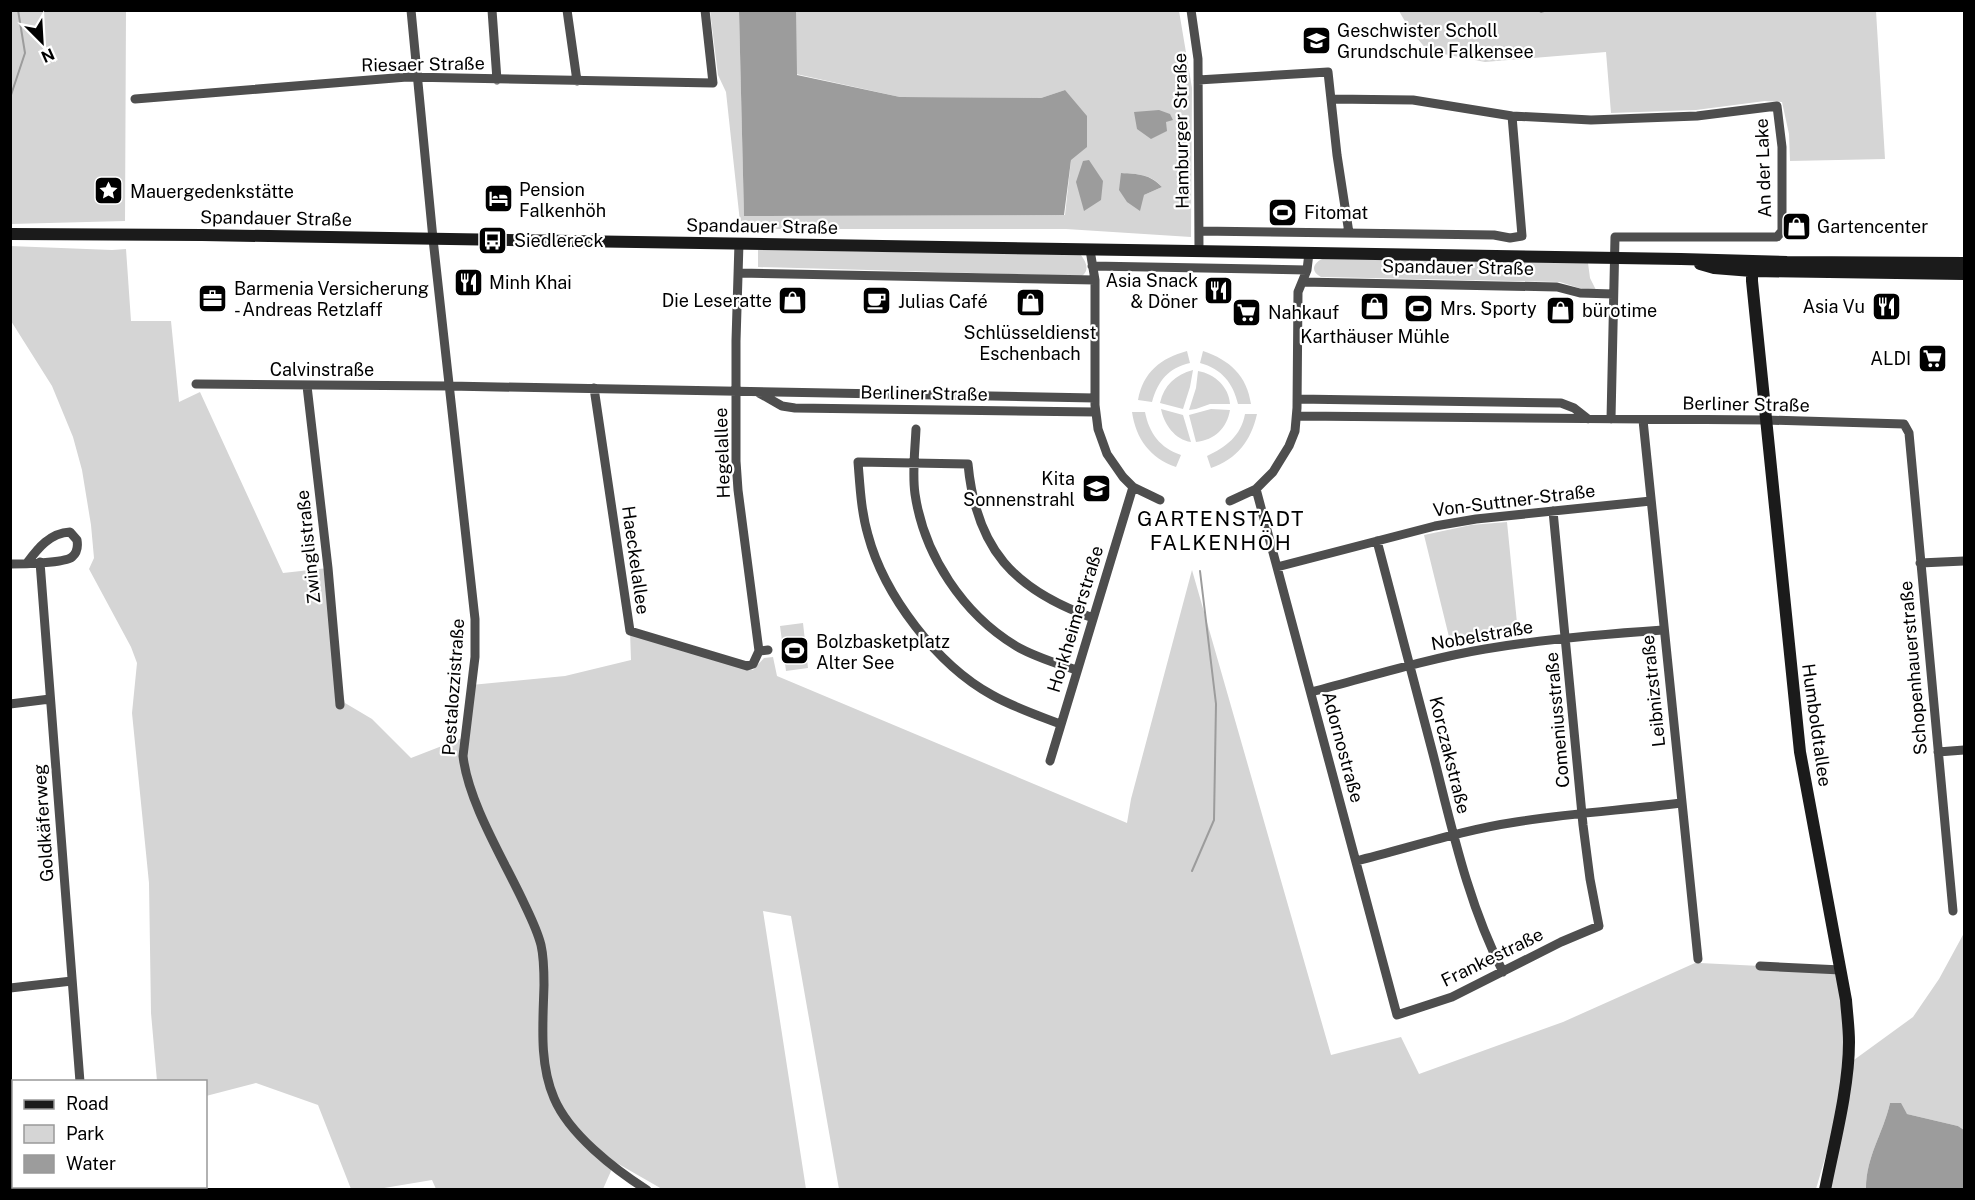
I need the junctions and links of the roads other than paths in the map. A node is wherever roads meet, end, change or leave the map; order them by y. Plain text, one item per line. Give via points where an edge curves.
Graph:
1 (411, 10) edge
2 (492, 10) edge
3 (567, 10) edge
4 (705, 10) edge
5 (1191, 10) edge
6 (418, 78) junction
7 (497, 80) junction
8 (1198, 80) junction
9 (577, 81) junction
10 (135, 99) dead end
11 (1332, 99) junction
12 (1512, 116) junction
13 (1199, 231) junction
14 (1349, 233) junction
15 (10, 234) edge
16 (1458, 235) junction
17 (433, 239) junction
18 (739, 243) junction
19 (1090, 249) junction
20 (1199, 251) junction
21 (1309, 253) junction
22 (1457, 255) junction
23 (1614, 258) junction
24 (1965, 263) edge
25 (1752, 266) junction
26 (1092, 267) junction
27 (1307, 270) junction
28 (739, 273) junction
29 (1965, 274) edge
30 (1095, 280) junction
31 (1302, 282) junction
32 (1613, 294) junction
33 (196, 384) dead end
34 (307, 386) junction
35 (449, 386) junction
36 (594, 388) junction
37 (736, 391) junction
38 (757, 392) junction
39 (1095, 398) junction
40 (1297, 399) junction
41 (1095, 412) junction
42 (1297, 416) junction
43 (1587, 419) junction
44 (1611, 419) junction
45 (1643, 420) junction
46 (1766, 420) junction
47 (1904, 424) joint
48 (916, 429) dead end
49 (915, 463) junction
50 (1133, 487) junction
51 (1256, 489) junction
52 (1160, 500) dead end
53 (1230, 501) dead end
54 (1651, 501) junction
55 (1553, 511) junction
56 (1377, 542) junction
57 (1965, 561) edge
58 (39, 562) junction
59 (27, 563) junction
60 (1920, 563) junction
61 (10, 564) edge
62 (1277, 567) junction
63 (1093, 618) junction
64 (1663, 630) junction
65 (1566, 639) junction
66 (763, 651) joint
67 (1410, 666) junction
68 (1076, 670) junction
69 (1311, 692) junction
70 (50, 699) junction
71 (10, 704) edge
72 (340, 705) dead end
73 (1060, 724) junction
74 (1965, 750) edge
75 (1938, 752) junction
76 (1050, 761) dead end
77 (1681, 803) junction
78 (1582, 813) junction
79 (1454, 834) junction
80 (1356, 861) junction
81 (1953, 911) dead end
82 (1599, 926) joint
83 (1698, 959) dead end
84 (1760, 966) dead end
85 (1840, 970) junction
86 (1503, 972) junction
87 (72, 981) junction
88 (10, 988) edge
89 (1397, 1015) joint
90 (80, 1080) edge
91 (647, 1190) edge
92 (1825, 1190) edge

1 - 6 street, Pestalozzistraße
2 - 7 street
3 - 9 street
4 - 9 street, Riesaer Straße via 713,83
5 - 8 street, Hamburger Straße
6 - 7 street, Riesaer Straße
6 - 10 street, Riesaer Straße
6 - 17 street, Pestalozzistraße
7 - 9 street, Riesaer Straße
8 - 11 street via 1328,72
8 - 13 street, Hamburger Straße
11 - 12 street, An der Lake via 1413,100
11 - 14 street
12 - 16 street, Spandauer Straße via 1522,236
12 - 23 street, An der Lake via 1606,120 1697,116 1777,106 1782,147 1782,231 1778,237 1615,237
13 - 14 street, Spandauer Straße
13 - 20 street, Hamburger Straße
14 - 16 street, Spandauer Straße
15 - 17 main road, Spandauer Straße
16 - 22 street, Spandauer Straße
17 - 18 main road, Spandauer Straße
17 - 35 street, Pestalozzistraße
18 - 19 main road, Spandauer Straße
18 - 28 street, Hegelallee
19 - 20 main road, Spandauer Straße
19 - 26 street
20 - 21 main road, Spandauer Straße
21 - 22 main road, Spandauer Straße
21 - 27 street
22 - 23 main road, Spandauer Straße
23 - 25 main road, Spandauer Straße via 1681,259 1714,268
23 - 32 street
24 - 25 main road, Spandauer Straße
25 - 29 main road, Spandauer Straße
25 - 46 main road, Humboldtallee
26 - 27 street
26 - 30 street
27 - 31 street
28 - 30 street
28 - 37 street, Hegelallee
30 - 39 street
31 - 32 street, Spandauer Straße via 1557,287 1580,293
31 - 40 street via 1298,292
32 - 44 street
33 - 34 street, Calvinstraße
34 - 35 street, Calvinstraße
34 - 72 street, Zwinglistraße
35 - 36 street, Berliner Straße
35 - 91 street, Pestalozzistraße via 475,619 475,657 463,756 465,772 541,944 543,1049 554,1099 564,1118 580,1135
36 - 37 street, Berliner Straße
36 - 66 street, Haeckelallee via 630,631 747,666
37 - 38 street, Berliner Straße
37 - 66 street, Hegelallee via 738,490
38 - 39 street, Berliner Straße
38 - 41 street, Berliner Straße via 782,406 795,408
39 - 41 street
40 - 42 street
40 - 43 street via 1561,403
41 - 50 street via 1107,453
42 - 43 street, Berliner Straße
42 - 51 street via 1281,460
43 - 44 street, Berliner Straße
44 - 45 street, Berliner Straße
45 - 46 street, Berliner Straße
45 - 54 street, Leibnizstraße
46 - 47 street, Berliner Straße
46 - 85 main road, Humboldtallee via 1800,752
47 - 60 street, Schopenhauerstraße via 1909,433
48 - 49 street
49 - 63 street via 968,464 976,513 1000,558 1045,598
49 - 68 street via 915,492 926,535 940,566 965,602 1017,646
49 - 73 street via 858,462 868,535 896,598 937,652 973,683 991,695
50 - 52 street
50 - 63 street, Horkheimerstraße
51 - 53 street
51 - 62 street, Adornostraße
54 - 55 street, Von-Suttner-Straße
54 - 64 street, Leibnizstraße
55 - 56 street, Von-Suttner-Straße via 1434,526
55 - 65 street, Comeniusstraße
56 - 62 street, Von-Suttner-Straße
56 - 67 street, Korczakstraße
57 - 60 street
58 - 59 street
58 - 59 street via 67,560 77,550 77,540 70,532 61,533 45,542
58 - 70 street, Goldkäferweg
59 - 61 street
60 - 75 street, Schopenhauerstraße
62 - 69 street, Adornostraße
63 - 68 street, Horkheimerstraße
64 - 65 street, Nobelstraße
64 - 77 street, Leibnizstraße
65 - 67 street, Nobelstraße via 1485,649
65 - 78 street, Comeniusstraße
67 - 69 street, Nobelstraße
67 - 79 street, Korczakstraße
68 - 73 street, Horkheimerstraße
69 - 80 street, Adornostraße
70 - 71 street
70 - 87 street, Goldkäferweg
73 - 76 street, Horkheimerstraße
74 - 75 street
75 - 81 street, Schopenhauerstraße
77 - 78 street
77 - 83 street, Leibnizstraße
78 - 79 street
78 - 82 street, Comeniusstraße
79 - 80 street
79 - 86 street, Korczakstraße via 1476,910
80 - 89 street, Adornostraße
82 - 86 street, Frankestraße
84 - 85 street
85 - 92 main road, Humboldtallee via 1850,1043
86 - 89 street, Frankestraße via 1452,997
87 - 88 street
87 - 90 street, Goldkäferweg

